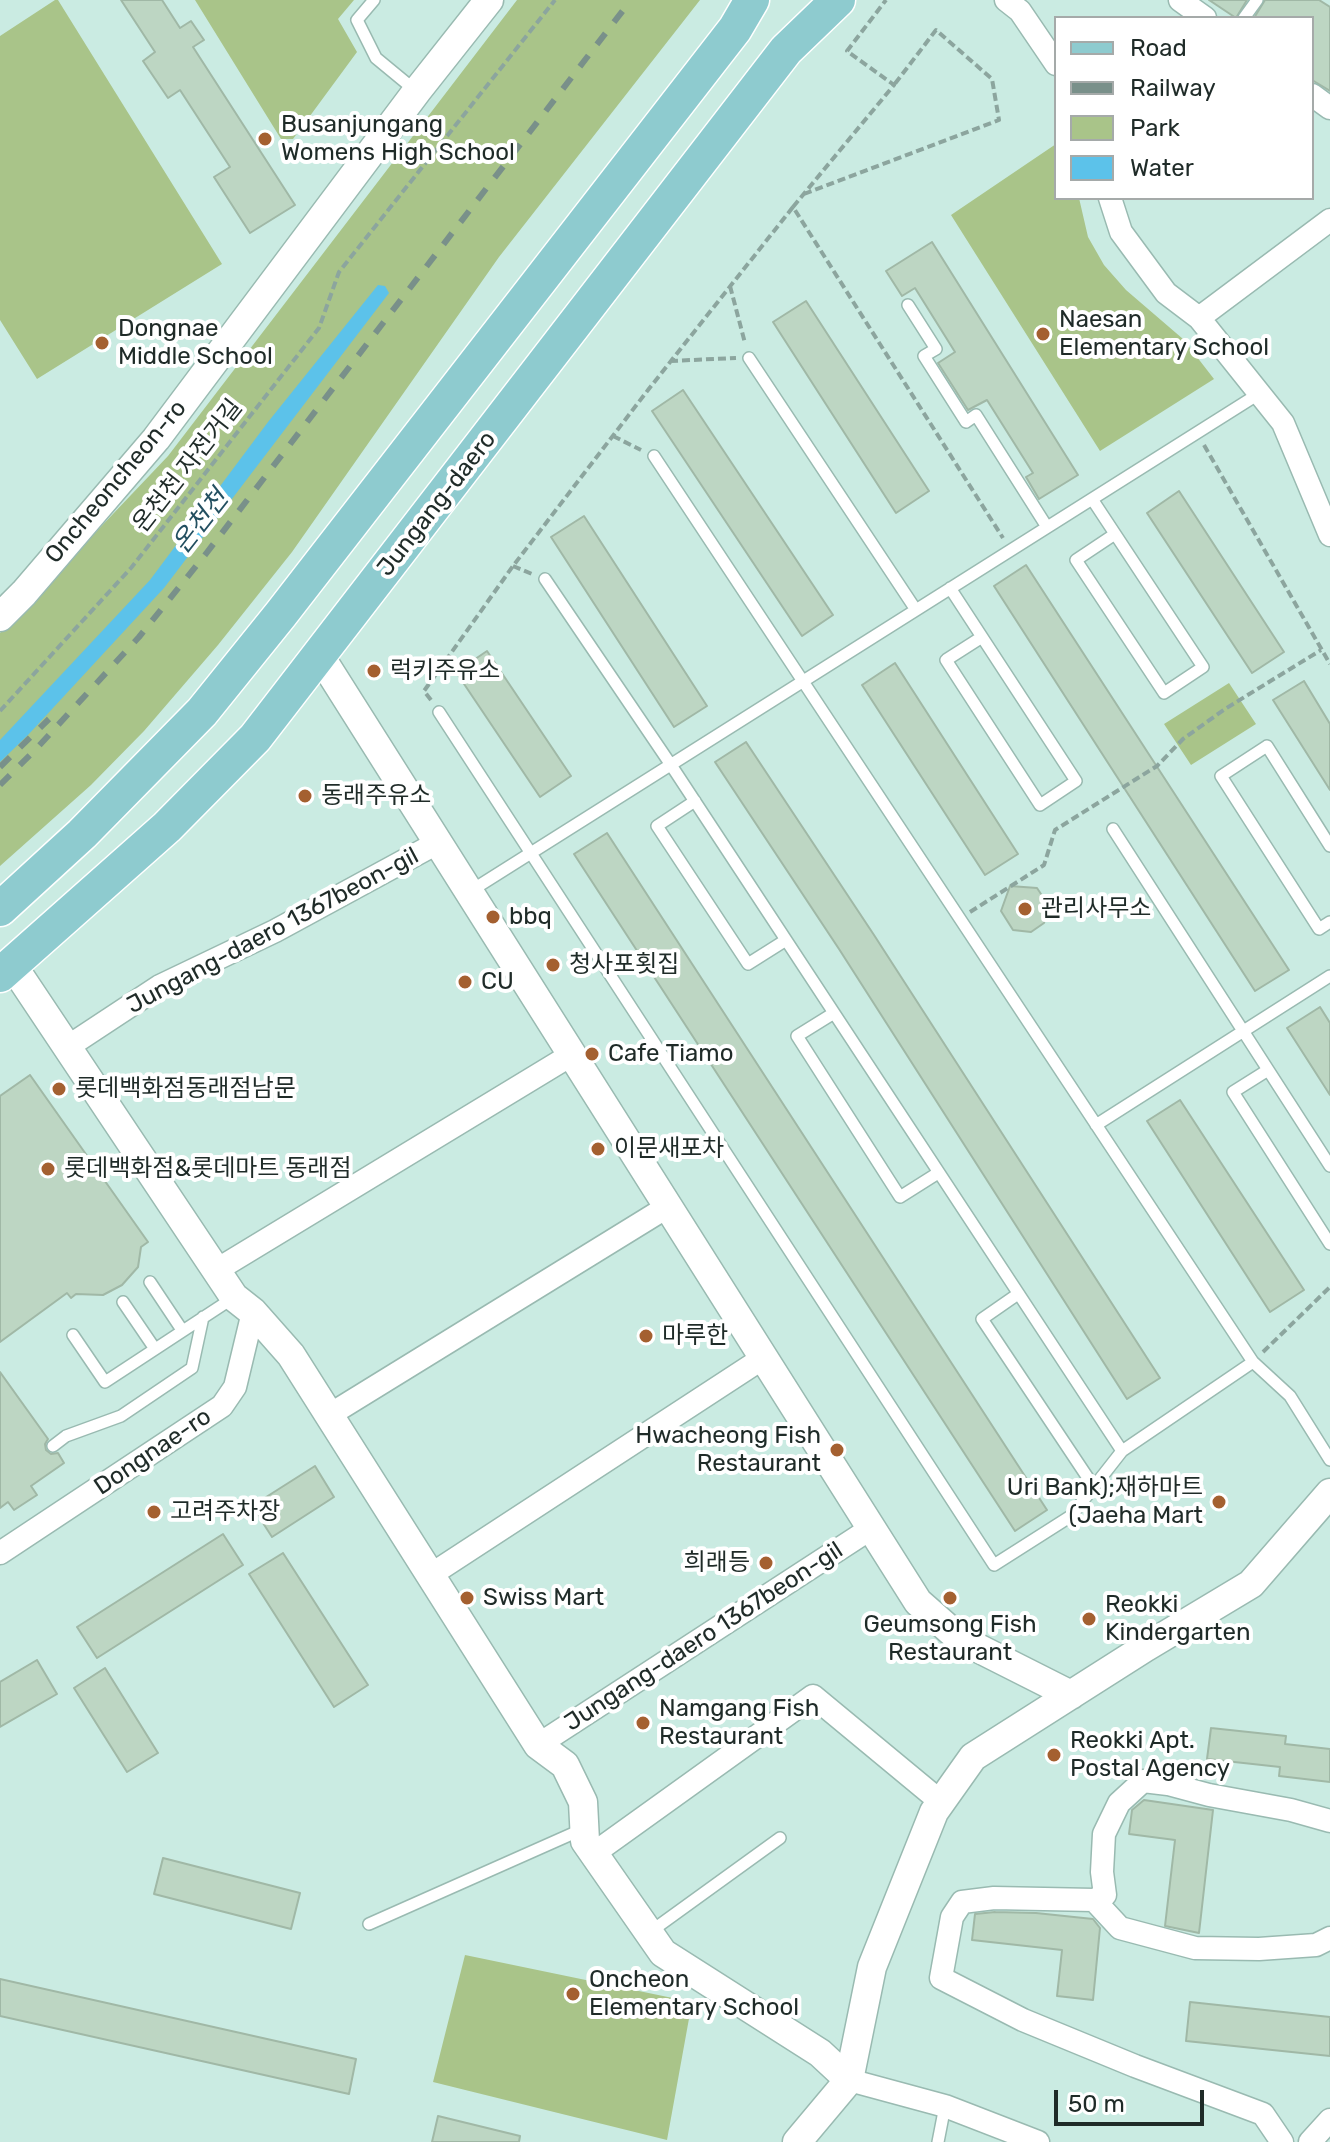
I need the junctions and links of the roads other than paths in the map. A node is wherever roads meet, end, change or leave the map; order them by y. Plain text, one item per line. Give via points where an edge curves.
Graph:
1 (374, 0) edge
2 (489, 0) edge
3 (752, 0) edge
4 (766, 0) edge
5 (817, 0) edge
6 (838, 0) edge
7 (1180, 0) edge
8 (1018, 4) edge
9 (1202, 16) edge
10 (735, 29) junction
11 (786, 50) junction
12 (1054, 61) edge
13 (417, 91) junction
14 (1111, 200) edge
15 (1330, 220) edge
16 (908, 305) dead end
17 (1199, 318) junction
18 (749, 358) road end
19 (1260, 393) junction
20 (654, 456) road end
21 (1092, 499) junction
22 (1047, 527) junction
23 (1115, 534) junction
24 (1330, 535) edge
25 (545, 579) dead end
26 (950, 588) junction
27 (916, 610) junction
28 (0, 617) edge
29 (982, 637) junction
30 (320, 656) junction
31 (803, 681) junction
32 (439, 712) road end
33 (671, 765) junction
34 (695, 801) junction
35 (1113, 829) dead end
36 (437, 843) junction
37 (1330, 846) edge
38 (532, 852) junction
39 (468, 893) junction
40 (0, 909) edge
41 (1330, 922) edge
42 (786, 940) junction
43 (7, 970) edge
44 (1330, 976) edge
45 (834, 1013) junction
46 (1243, 1033) junction
47 (69, 1046) junction
48 (571, 1055) junction
49 (1268, 1070) junction
50 (1096, 1125) junction
51 (1330, 1166) edge
52 (938, 1173) junction
53 (667, 1207) junction
54 (1330, 1244) edge
55 (215, 1271) junction
56 (150, 1282) dead end
57 (1018, 1294) junction
58 (123, 1302) dead end
59 (243, 1305) junction
60 (203, 1317) junction
61 (182, 1330) junction
62 (73, 1335) dead end
63 (155, 1349) junction
64 (763, 1358) junction
65 (1253, 1362) junction
66 (331, 1414) junction
67 (53, 1446) dead end
68 (1122, 1451) junction
69 (1330, 1460) edge
70 (1094, 1487) junction
71 (1330, 1493) edge
72 (870, 1529) junction
73 (0, 1553) edge
74 (429, 1576) junction
75 (1071, 1695) junction
76 (538, 1745) junction
77 (941, 1802) junction
78 (1330, 1821) edge
79 (780, 1838) dead end
80 (588, 1841) junction
81 (1094, 1900) junction
82 (369, 1924) dead end
83 (649, 1933) junction
84 (1330, 1938) edge
85 (849, 2080) junction
86 (945, 2106) junction
87 (1330, 2120) edge
88 (797, 2142) edge
89 (938, 2142) edge
90 (1038, 2142) edge
91 (1282, 2142) edge
92 (1310, 2142) edge

1 - 13 lane via 357,20 376,58
2 - 13 street, Oncheoncheon-ro
3 - 10 main road
4 - 10 main road
5 - 11 main road
6 - 11 main road, Jungang-daero
7 - 9 street
8 - 12 street
10 - 40 main road via 202,712
11 - 30 main road, Jungang-daero
13 - 28 street, Oncheoncheon-ro via 156,439
14 - 17 street via 1121,232 1166,293
15 - 17 street
16 - 22 lane via 936,349 924,356 966,422 976,415
17 - 19 street
18 - 27 lane
19 - 21 lane
19 - 24 street via 1283,423
20 - 31 lane
21 - 22 lane
21 - 23 lane
22 - 26 lane
23 - 23 lane via 1076,560 1164,693 1203,667
25 - 33 lane
26 - 27 lane
26 - 29 lane
27 - 31 lane
29 - 29 lane via 946,660 1040,805 1076,781
30 - 36 street, Jungang-daero 1367beon-gil
30 - 43 main road, Jungang-daero via 255,738 167,827
31 - 33 lane
31 - 50 lane
32 - 38 lane
33 - 34 lane
33 - 38 lane
34 - 42 lane
34 - 42 lane via 657,826 748,964
35 - 46 lane
36 - 39 street, Jungang-daero 1367beon-gil
36 - 47 street, Jungang-daero 1367beon-gil via 160,986
37 - 41 lane via 1267,746 1221,776 1319,929
38 - 39 lane
38 - 70 lane via 994,1565 1071,1516
39 - 48 street, Jungang-daero 1367beon-gil
42 - 45 lane
43 - 47 street
44 - 46 lane
45 - 52 lane
45 - 52 lane via 797,1036 900,1197
46 - 49 lane
46 - 50 lane
47 - 55 street
48 - 53 street, Jungang-daero 1367beon-gil
48 - 55 street
49 - 51 lane
49 - 54 lane via 1233,1092
50 - 65 lane
52 - 57 lane
53 - 64 street, Jungang-daero 1367beon-gil
53 - 66 street
55 - 59 street
56 - 61 lane
57 - 68 lane
57 - 70 lane via 982,1319
58 - 63 lane
59 - 60 lane
59 - 66 street via 291,1355
59 - 73 street, Dongnae-ro via 235,1387 222,1406
60 - 61 lane
60 - 67 lane via 192,1368 121,1416
61 - 63 lane
62 - 63 lane via 105,1382
64 - 72 street, Jungang-daero 1367beon-gil
64 - 74 street
65 - 68 lane
65 - 69 lane via 1290,1396
66 - 74 street
68 - 70 lane
71 - 75 street via 1251,1584
72 - 75 street, Jungang-daero 1367beon-gil via 918,1602 960,1639
72 - 76 street, Jungang-daero 1367beon-gil
74 - 76 street
75 - 77 street via 973,1757
76 - 80 street via 565,1765 583,1802
77 - 80 street via 813,1696
77 - 85 street via 872,1967
78 - 81 street via 1143,1781 1119,1803 1104,1834 1105,1895
79 - 83 lane
80 - 82 lane
80 - 83 street
81 - 84 street via 1120,1928 1195,1948 1316,1945
81 - 91 street via 962,1902 952,1917 941,1978 1023,2020 1263,2114
83 - 85 street via 663,1953 820,2053
85 - 86 street
85 - 88 street
86 - 89 lane
86 - 90 street
87 - 92 street

